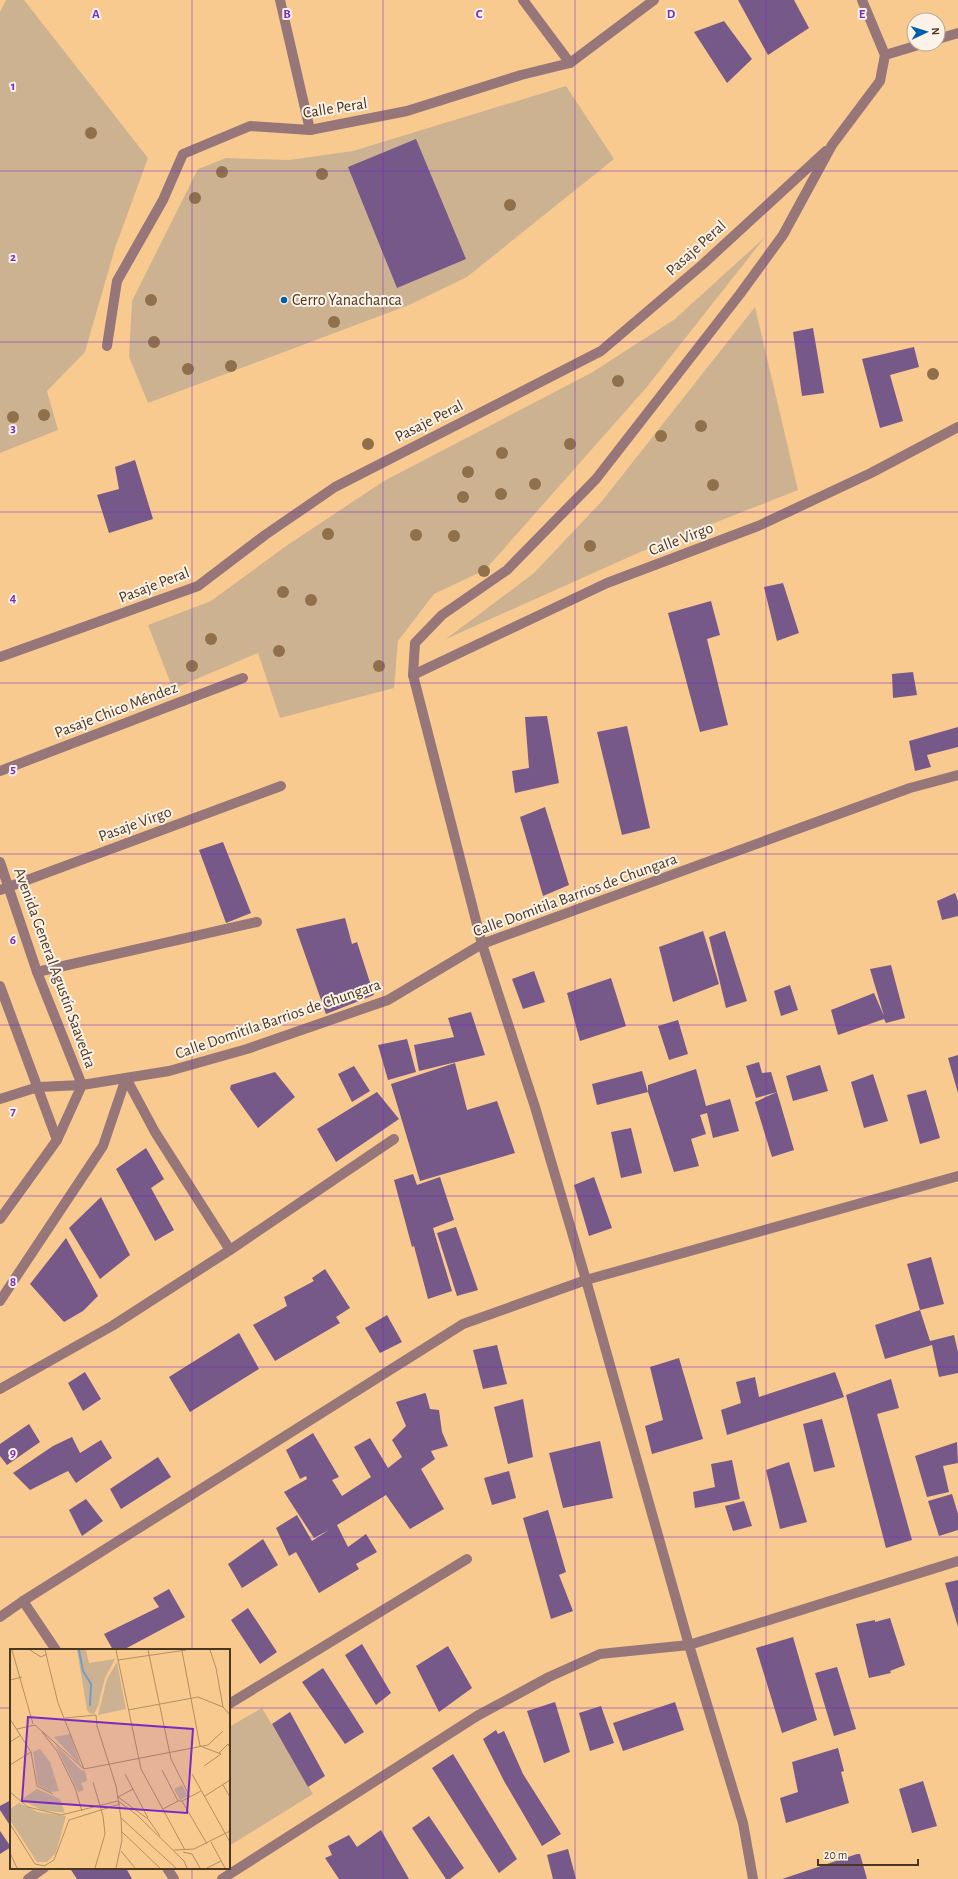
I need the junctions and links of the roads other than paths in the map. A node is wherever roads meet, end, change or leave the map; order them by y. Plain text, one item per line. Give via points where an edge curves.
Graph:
1 (280, 0) edge
2 (523, 0) edge
3 (654, 0) edge
4 (862, 0) edge
5 (958, 33) edge
6 (946, 37) edge
7 (906, 49) edge
8 (885, 55) junction
9 (570, 63) junction
10 (310, 130) junction
11 (832, 145) junction
12 (107, 346) dead end
13 (958, 428) edge
14 (0, 657) edge
15 (413, 675) junction
16 (243, 678) dead end
17 (0, 771) edge
18 (958, 775) edge
19 (281, 786) dead end
20 (0, 862) edge
21 (4, 889) edge
22 (257, 922) dead end
23 (482, 944) junction
24 (37, 972) junction
25 (0, 986) edge
26 (126, 1078) junction
27 (82, 1085) junction
28 (38, 1087) junction
29 (0, 1099) edge
30 (394, 1139) dead end
31 (57, 1140) junction
32 (958, 1176) edge
33 (0, 1219) edge
34 (230, 1250) junction
35 (586, 1280) junction
36 (0, 1301) edge
37 (0, 1389) edge
38 (467, 1559) dead end
39 (958, 1561) edge
40 (23, 1601) junction
41 (0, 1617) edge
42 (689, 1645) junction
43 (55, 1649) edge
44 (230, 1703) edge
45 (43, 1869) edge
46 (168, 1869) edge
47 (28, 1879) edge
48 (174, 1879) edge
49 (222, 1879) edge
50 (753, 1879) edge

1 - 10 street
2 - 9 street
3 - 9 street, Calle Peral
4 - 8 street
5 - 6 street
7 - 8 street
8 - 11 street via 880,81
9 - 10 street, Calle Peral via 407,111
10 - 12 street, Calle Peral via 250,126 183,154 163,200 116,281
11 - 14 street, Pasaje Peral via 702,265 601,351 334,487 198,586
11 - 15 street via 783,235 601,473 507,570 442,615 415,643
13 - 15 street, Calle Virgo via 871,473 758,526 607,583
15 - 23 street
16 - 17 street, Pasaje Chico Méndez
18 - 23 street, Calle Domitila Barrios de Chungara via 910,788
19 - 21 street, Pasaje Virgo
20 - 21 street, Avenida General Agustín Saavedra
21 - 24 street, Avenida General Agustín Saavedra
22 - 24 street
23 - 26 street, Calle Domitila Barrios de Chungara via 388,1000 247,1049 169,1072
23 - 35 street via 535,1107
24 - 27 street, Avenida General Agustín Saavedra
25 - 28 street
26 - 27 street, Calle Domitila Barrios de Chungara
26 - 34 street via 155,1132
26 - 36 street via 103,1146
27 - 28 street, Calle Domitila Barrios de Chungara
27 - 31 street
28 - 29 street, Calle Domitila Barrios de Chungara
28 - 31 street
30 - 34 street
31 - 33 street
32 - 35 street
34 - 37 street via 112,1326
35 - 40 street via 463,1324
35 - 42 street
38 - 44 street
39 - 42 street
40 - 41 street
40 - 43 street
42 - 49 street via 600,1654 549,1676 477,1716
42 - 50 street via 743,1823
45 - 47 street
46 - 48 street

